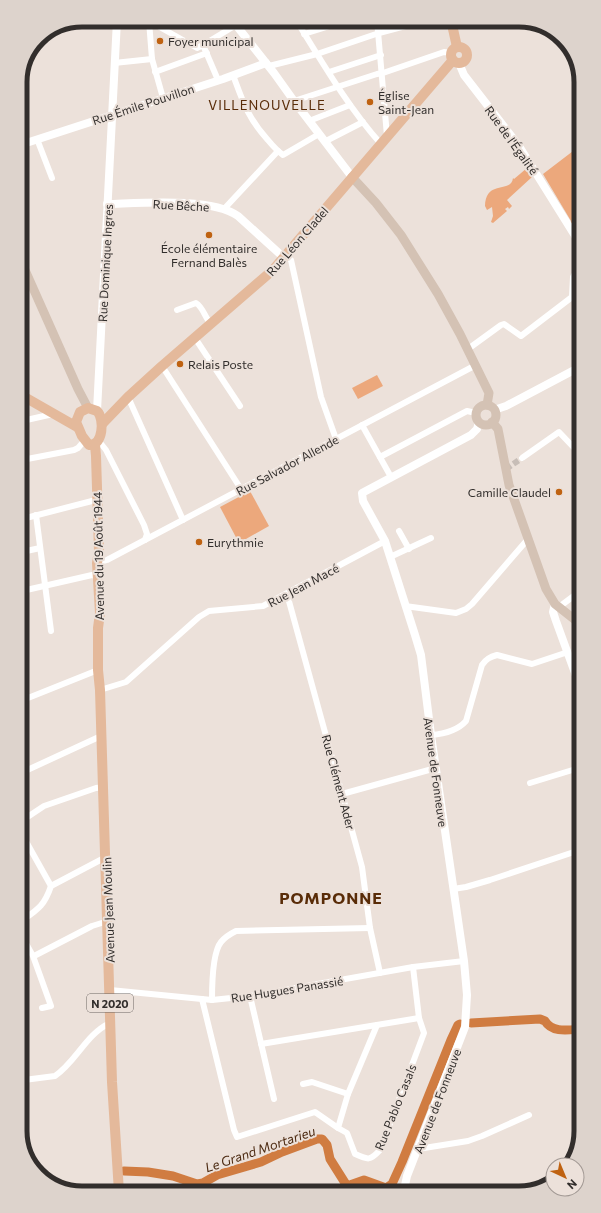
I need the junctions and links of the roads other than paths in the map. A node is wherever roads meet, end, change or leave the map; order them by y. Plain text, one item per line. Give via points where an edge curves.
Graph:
1 (117, 27) edge
2 (149, 27) edge
3 (159, 27) edge
4 (228, 27) edge
5 (237, 27) edge
6 (300, 27) edge
7 (326, 27) edge
8 (378, 27) edge
9 (402, 27) edge
10 (452, 27) edge
11 (379, 33) junction
12 (304, 34) junction
13 (203, 45) junction
14 (207, 53) junction
15 (317, 54) junction
16 (381, 55) junction
17 (455, 56) junction
18 (152, 59) junction
19 (114, 63) junction
20 (267, 64) junction
21 (155, 72) junction
22 (329, 72) junction
23 (383, 74) junction
24 (233, 75) junction
25 (218, 80) junction
26 (337, 86) junction
27 (163, 98) junction
28 (294, 101) junction
29 (350, 105) junction
30 (111, 115) junction
31 (309, 121) junction
32 (363, 122) junction
33 (319, 134) junction
34 (37, 139) junction
35 (384, 140) junction
36 (326, 141) junction
37 (27, 143) edge
38 (278, 151) junction
39 (352, 177) junction
40 (52, 178) dead end
41 (107, 204) junction
42 (224, 209) junction
43 (574, 234) edge
44 (285, 256) junction
45 (27, 274) edge
46 (574, 274) edge
47 (177, 310) dead end
48 (211, 324) junction
49 (195, 338) junction
50 (468, 349) junction
51 (476, 365) junction
52 (162, 366) junction
53 (574, 370) edge
54 (27, 398) edge
55 (125, 400) junction
56 (240, 406) dead end
57 (491, 408) junction
58 (91, 411) junction
59 (54, 413) junction
60 (477, 417) junction
61 (27, 420) edge
62 (492, 422) junction
63 (102, 424) junction
64 (362, 425) junction
65 (77, 427) junction
66 (336, 439) junction
67 (92, 442) junction
68 (574, 448) edge
69 (380, 457) junction
70 (522, 458) tunnel mouth
71 (27, 459) edge
72 (391, 477) junction
73 (241, 489) junction
74 (92, 501) junction
75 (36, 515) junction
76 (27, 518) edge
77 (183, 520) junction
78 (144, 525) junction
79 (399, 530) dead end
80 (157, 534) junction
81 (431, 538) dead end
82 (528, 539) junction
83 (145, 540) junction
84 (385, 540) junction
85 (40, 548) junction
86 (409, 549) junction
87 (27, 551) edge
88 (390, 557) junction
89 (97, 563) junction
90 (95, 576) junction
91 (45, 586) junction
92 (27, 590) edge
93 (287, 594) junction
94 (574, 595) edge
95 (406, 606) junction
96 (557, 606) junction
97 (574, 620) edge
98 (98, 628) joint
99 (51, 631) dead end
100 (568, 652) junction
101 (574, 669) edge
102 (98, 670) junction
103 (100, 690) junction
104 (27, 698) edge
105 (431, 735) junction
106 (101, 736) junction
107 (436, 768) junction
108 (27, 770) edge
109 (574, 770) edge
110 (530, 783) dead end
111 (104, 787) junction
112 (342, 794) junction
113 (27, 817) edge
114 (27, 843) edge
115 (574, 852) edge
116 (106, 857) junction
117 (51, 886) junction
118 (453, 889) junction
119 (27, 917) edge
120 (108, 921) junction
121 (370, 928) junction
122 (27, 944) edge
123 (35, 956) junction
124 (464, 961) junction
125 (413, 967) junction
126 (380, 973) junction
127 (110, 990) junction
128 (250, 996) junction
129 (202, 999) junction
130 (212, 1000) junction
131 (42, 1008) dead end
132 (420, 1018) junction
133 (110, 1023) junction
134 (377, 1025) junction
135 (261, 1044) junction
136 (27, 1080) edge
137 (303, 1084) dead end
138 (348, 1094) junction
139 (274, 1099) dead end
140 (529, 1115) dead end
141 (338, 1128) junction
142 (418, 1148) junction
143 (119, 1186) edge
144 (405, 1186) edge

1 - 19 street, Rue Dominique Ingres
2 - 18 street
3 - 13 street via 196,48
4 - 13 street
5 - 20 street
6 - 12 street
7 - 12 street
8 - 11 street
9 - 11 street
10 - 17 main road
11 - 15 street
11 - 16 street
12 - 15 street
13 - 14 street
14 - 21 street
14 - 25 street
15 - 20 street
15 - 22 street
16 - 22 street
16 - 23 street
17 - 23 street via 444,52
17 - 35 main road, Rue Léon Cladel
17 - 43 street, Rue de l'Égalité via 464,75 519,146
18 - 19 street
18 - 21 street
19 - 30 street, Rue Dominique Ingres
20 - 24 street, Rue Émile Pouvillon
20 - 28 street
21 - 27 street
22 - 26 street
23 - 26 street
23 - 35 street
24 - 25 street, Rue Émile Pouvillon
24 - 38 street via 245,108 255,126
25 - 27 street, Rue Émile Pouvillon
26 - 28 street
26 - 29 street
27 - 30 street, Rue Émile Pouvillon
28 - 31 street
29 - 31 street
29 - 32 street
30 - 34 street, Rue Émile Pouvillon
30 - 41 street, Rue Dominique Ingres
31 - 33 street
32 - 35 street
32 - 36 street
33 - 36 street
33 - 38 street via 283,155
34 - 37 street, Rue Émile Pouvillon
34 - 40 street
35 - 39 main road, Rue Léon Cladel
36 - 39 street
38 - 42 street
39 - 44 main road, Rue Léon Cladel
39 - 50 main road via 402,235
41 - 42 street, Rue Bêche via 180,203
41 - 58 street, Rue Dominique Ingres
42 - 44 street, Rue Bêche via 238,216
44 - 48 main road, Rue Léon Cladel via 258,284
44 - 66 street via 291,260 321,397
45 - 58 main road via 78,389
46 - 50 street via 572,297 521,336 504,324
47 - 48 street via 196,303
48 - 49 main road, Rue Léon Cladel
49 - 52 main road, Rue Léon Cladel
49 - 56 street
50 - 51 main road
51 - 57 main road via 489,392
51 - 64 street, Rue Salvador Allende
52 - 55 main road, Rue Léon Cladel
52 - 73 street
53 - 57 street via 506,406
54 - 59 main road
55 - 58 main road, Rue Léon Cladel
55 - 63 main road, Rue Léon Cladel
55 - 77 street
57 - 60 main road via 479,408
57 - 62 main road via 495,416
58 - 63 main road via 102,420
58 - 65 main road via 77,419
59 - 61 street
59 - 65 main road
60 - 62 main road via 487,424
60 - 69 street via 467,411
60 - 72 street, Avenue de Fonneuve via 477,429 471,435
62 - 82 main road via 498,429 509,485
63 - 67 main road
64 - 66 street, Rue Salvador Allende
64 - 69 street
65 - 67 main road
66 - 73 street, Rue Salvador Allende
67 - 71 street via 74,450
67 - 74 main road, Avenue du 19 Août 1944
67 - 78 street via 108,452
67 - 89 main road, Avenue du 19 Août 1944 via 96,458 99,551
68 - 70 street via 559,432
69 - 72 street
72 - 84 street, Avenue de Fonneuve via 362,494 363,501
73 - 77 street, Rue Salvador Allende
74 - 75 street
74 - 90 main road, Avenue du 19 Août 1944
75 - 76 street
75 - 85 street
77 - 80 street, Rue Salvador Allende
78 - 80 street
78 - 83 street via 147,534
79 - 86 street
80 - 83 street, Rue Salvador Allende
81 - 86 street
82 - 95 street via 466,609 456,613
82 - 96 main road via 546,588
83 - 89 street, Rue Salvador Allende
84 - 88 street, Avenue de Fonneuve
84 - 93 street, Rue Jean Macé
85 - 87 street
85 - 91 street
86 - 88 street
88 - 95 street, Avenue de Fonneuve
89 - 90 main road, Avenue du 19 Août 1944
90 - 91 street
90 - 98 main road, Avenue du 19 Août 1944 via 97,603 94,616
91 - 92 street
91 - 99 street
93 - 103 street, Rue Jean Macé via 263,606 209,611 126,682
93 - 112 street, Rue Clément Ader
94 - 96 street
95 - 105 street, Avenue de Fonneuve via 420,655
96 - 97 main road
96 - 100 street via 553,612
98 - 102 main road, Avenue Jean Moulin / N 2020
100 - 101 street
100 - 105 street via 532,664 497,655 491,656 482,665 466,721 461,726
102 - 103 main road, Avenue Jean Moulin / N 2020
102 - 104 street
103 - 106 main road, Avenue Jean Moulin / N 2020
105 - 107 street, Avenue de Fonneuve
106 - 108 street
106 - 111 main road, Avenue Jean Moulin / N 2020
107 - 112 street
107 - 118 street, Avenue de Fonneuve
109 - 110 street
111 - 113 street via 44,806
111 - 116 main road, Avenue Jean Moulin / N 2020
112 - 121 street, Rue Clément Ader via 362,867
114 - 117 street
115 - 118 street via 490,880
116 - 117 street
116 - 120 main road, Avenue Jean Moulin / N 2020
117 - 119 street via 46,901
118 - 124 street, Avenue de Fonneuve
120 - 123 street via 92,926
120 - 127 main road, Avenue Jean Moulin / N 2020
121 - 126 street, Rue Clément Ader
121 - 130 street via 236,932 227,936 220,943 216,956
122 - 123 street
123 - 131 street via 51,1006
124 - 125 street, Rue Hugues Panassié
124 - 142 street, Avenue de Fonneuve via 467,995 465,1027
125 - 126 street, Rue Hugues Panassié
125 - 132 street, Rue Pablo Casals
126 - 128 street, Rue Hugues Panassié
127 - 129 street, Rue Hugues Panassié
127 - 133 main road, Avenue Jean Moulin / N 2020
128 - 130 street, Rue Hugues Panassié
128 - 135 street
129 - 130 street, Rue Hugues Panassié
129 - 141 street via 237,1137 315,1112
132 - 134 street
132 - 141 street, Rue Pablo Casals via 424,1033 380,1150 373,1158 366,1159 355,1154 347,1133
133 - 136 street via 92,1036 55,1076
133 - 143 main road, Avenue Jean Moulin / N 2020
134 - 135 street
134 - 138 street
135 - 139 street
137 - 138 street via 312,1082
138 - 141 street
140 - 142 street via 468,1141
142 - 144 street, Avenue de Fonneuve

